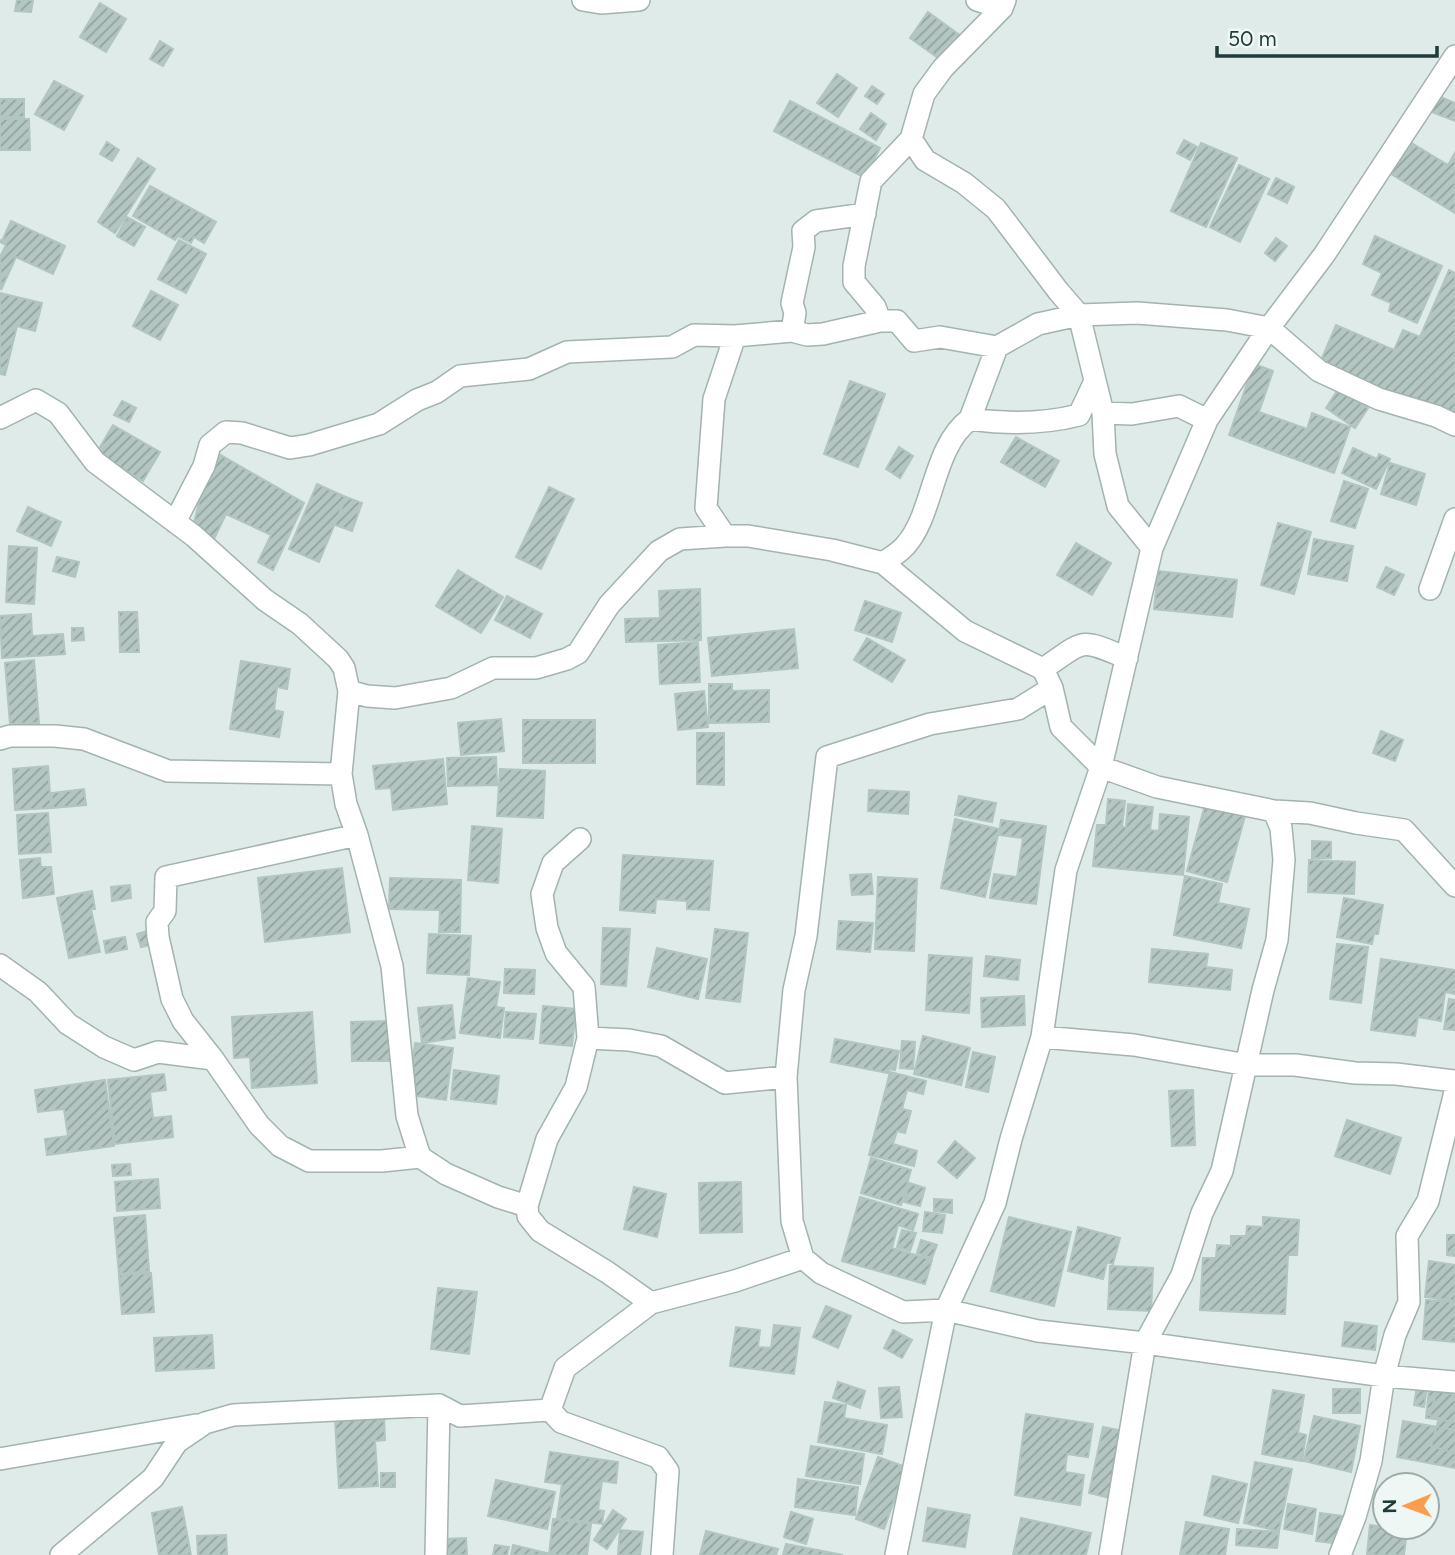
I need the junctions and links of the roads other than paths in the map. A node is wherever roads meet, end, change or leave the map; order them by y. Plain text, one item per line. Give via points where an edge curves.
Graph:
1 (583, 0) edge
2 (639, 0) edge
3 (977, 0) edge
4 (1003, 4) edge
5 (1455, 56) edge
6 (1447, 84) edge
7 (912, 139) junction
8 (865, 214) junction
9 (1079, 315) junction
10 (880, 321) junction
11 (1269, 328) junction
12 (792, 331) junction
13 (735, 336) junction
14 (997, 347) junction
15 (1095, 381) junction
16 (1103, 413) junction
17 (0, 418) edge
18 (970, 419) junction
19 (1207, 419) junction
20 (1455, 425) edge
21 (1455, 519) edge
22 (175, 522) junction
23 (725, 536) junction
24 (1152, 548) junction
25 (883, 563) junction
26 (1430, 589) dead end
27 (1128, 659) junction
28 (1047, 678) junction
29 (349, 691) junction
30 (0, 739) edge
31 (1101, 767) junction
32 (341, 774) junction
33 (1274, 811) junction
34 (357, 835) junction
35 (580, 839) dead end
36 (1455, 886) edge
37 (0, 965) edge
38 (1042, 1037) junction
39 (588, 1038) junction
40 (213, 1059) junction
41 (1247, 1065) junction
42 (786, 1077) junction
43 (1455, 1081) edge
44 (1455, 1092) edge
45 (420, 1157) junction
46 (527, 1206) junction
47 (803, 1258) junction
48 (651, 1303) junction
49 (946, 1310) junction
50 (1145, 1343) junction
51 (1384, 1376) junction
52 (1455, 1382) edge
53 (439, 1405) junction
54 (550, 1410) junction
55 (205, 1423) junction
56 (0, 1460) edge
57 (61, 1555) edge
58 (436, 1555) edge
59 (662, 1555) edge
60 (896, 1555) edge
61 (1110, 1555) edge
62 (1340, 1555) edge

1 - 2 street
3 - 4 street
4 - 7 street via 924,94
5 - 6 street
6 - 11 street
7 - 8 street via 871,181
7 - 9 street via 925,160 996,209
8 - 10 street via 854,282 875,307
8 - 12 street via 816,221 803,231
9 - 11 street via 1137,313
9 - 14 street via 1038,324
9 - 15 street
10 - 12 street via 823,334
10 - 14 street via 897,321 914,341 940,337
11 - 19 street
11 - 20 street via 1319,371 1379,399
12 - 13 street
13 - 22 street via 694,335 672,347 567,352 529,369 460,376 379,424 309,445 290,448 226,432 210,445
13 - 23 street via 715,399 706,508
14 - 18 street
15 - 16 street
15 - 18 street via 1079,415 1029,422
16 - 19 street via 1132,414 1179,406
16 - 24 street via 1105,454 1118,506
17 - 22 street via 36,400 58,413 95,462
18 - 25 street via 947,449 917,527 905,546
19 - 24 street
21 - 26 street
22 - 29 street via 338,659
23 - 25 street via 748,536
23 - 29 street via 680,539 659,551 608,605 578,653 567,659 536,668 493,668 451,688 395,698
24 - 27 street
25 - 28 street via 965,631
27 - 28 street via 1088,642 1074,646
27 - 31 street
28 - 31 street via 1062,727
28 - 42 street via 1018,709 930,724 827,757
29 - 32 street
30 - 32 street via 84,739 168,771
31 - 33 street via 1157,787
31 - 38 street via 1066,870
32 - 34 street
33 - 36 street via 1404,830
33 - 41 street via 1284,860 1278,940
34 - 40 street via 166,877 158,937 172,999
34 - 45 street via 392,966 407,1116
35 - 39 street via 553,863 542,894 556,953 584,987
37 - 40 street via 38,992 68,1024 124,1056 134,1060 158,1052
38 - 41 street via 1134,1045
38 - 49 street via 995,1203
39 - 42 street via 661,1046 725,1083
39 - 46 street via 576,1087 547,1139
40 - 45 street via 259,1125 280,1146 309,1161
41 - 43 street via 1295,1065
41 - 50 street via 1222,1171 1202,1213 1182,1275
42 - 47 street via 792,1221
44 - 51 street via 1428,1201 1407,1236 1409,1301
45 - 46 street via 446,1174
46 - 48 street via 528,1216 540,1231
47 - 48 street
47 - 49 street via 821,1273 903,1312
48 - 54 street via 565,1368
49 - 50 street via 1038,1331
49 - 60 street
50 - 51 street
50 - 61 street
51 - 52 street
51 - 62 street via 1371,1461
53 - 54 street via 460,1416
53 - 55 street via 233,1415
53 - 58 street
54 - 59 street via 561,1422 659,1457 668,1471
55 - 56 street
55 - 57 street via 177,1441 153,1478

